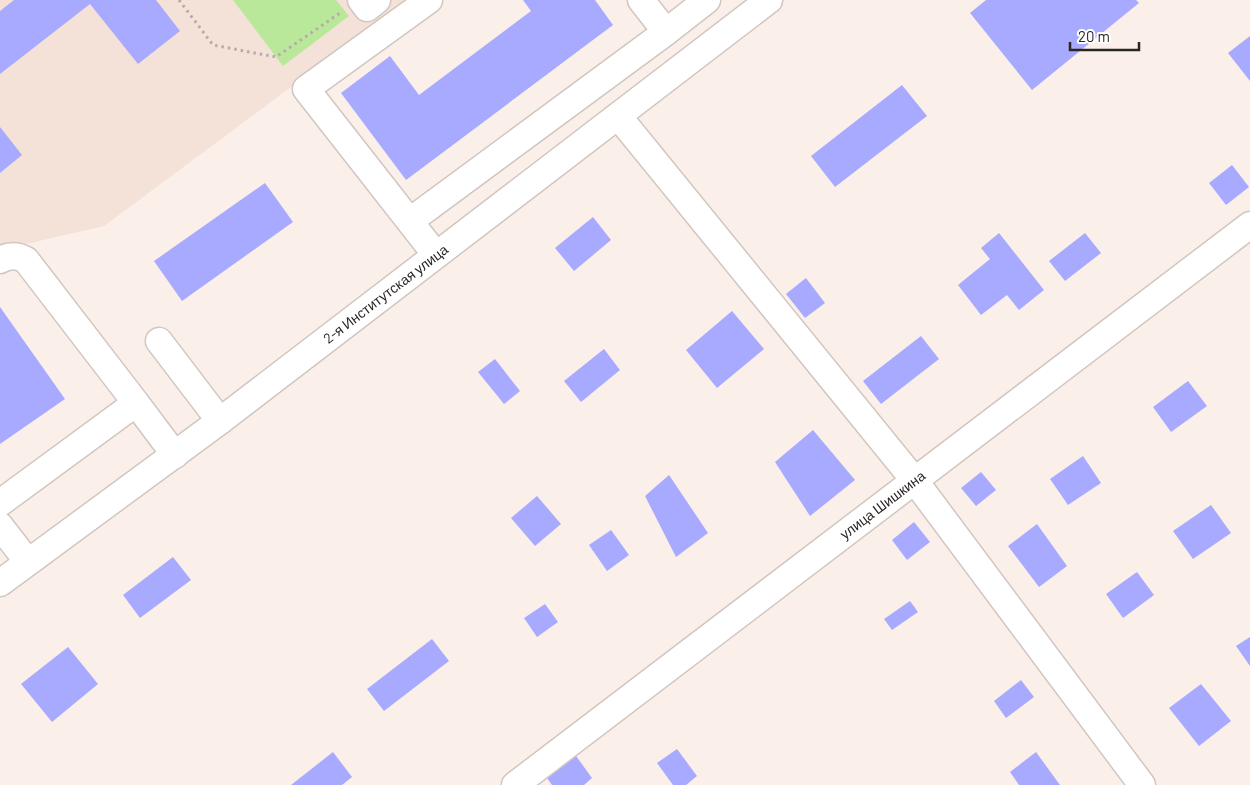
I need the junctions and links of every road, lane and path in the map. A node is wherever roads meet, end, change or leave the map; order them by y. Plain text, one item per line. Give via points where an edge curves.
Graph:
1 (179, 0) edge
2 (377, 0) edge
3 (428, 0) edge
4 (641, 0) edge
5 (707, 0) edge
6 (714, 0) edge
7 (769, 0) edge
8 (352, 5) edge
9 (734, 26) junction
10 (666, 32) junction
11 (618, 116) junction
12 (410, 221) junction
13 (1250, 225) edge
14 (436, 255) junction
15 (0, 260) edge
16 (160, 341) dead end
17 (136, 403) junction
18 (220, 421) junction
19 (175, 455) junction
20 (915, 480) junction
21 (0, 503) edge
22 (0, 526) edge
23 (28, 562) junction
24 (0, 584) edge
25 (516, 785) edge
26 (1142, 785) edge

1 - 8 path via 213,45 276,57
2 - 8 street via 367,8
3 - 12 street via 306,89
4 - 10 street
5 - 10 street
6 - 9 street
7 - 9 street, 2-я Институтская улица
9 - 11 street, 2-я Институтская улица
10 - 12 street
11 - 14 street, 2-я Институтская улица
11 - 20 street
12 - 14 street
13 - 20 street, улица Шишкина
14 - 18 street, 2-я Институтская улица
15 - 17 street via 18,256 26,260
16 - 18 street
17 - 19 street
17 - 21 street
18 - 19 street, 2-я Институтская улица
19 - 23 street, 2-я Институтская улица
20 - 25 street, улица Шишкина
20 - 26 street
22 - 23 street
23 - 24 street, 2-я Институтская улица

